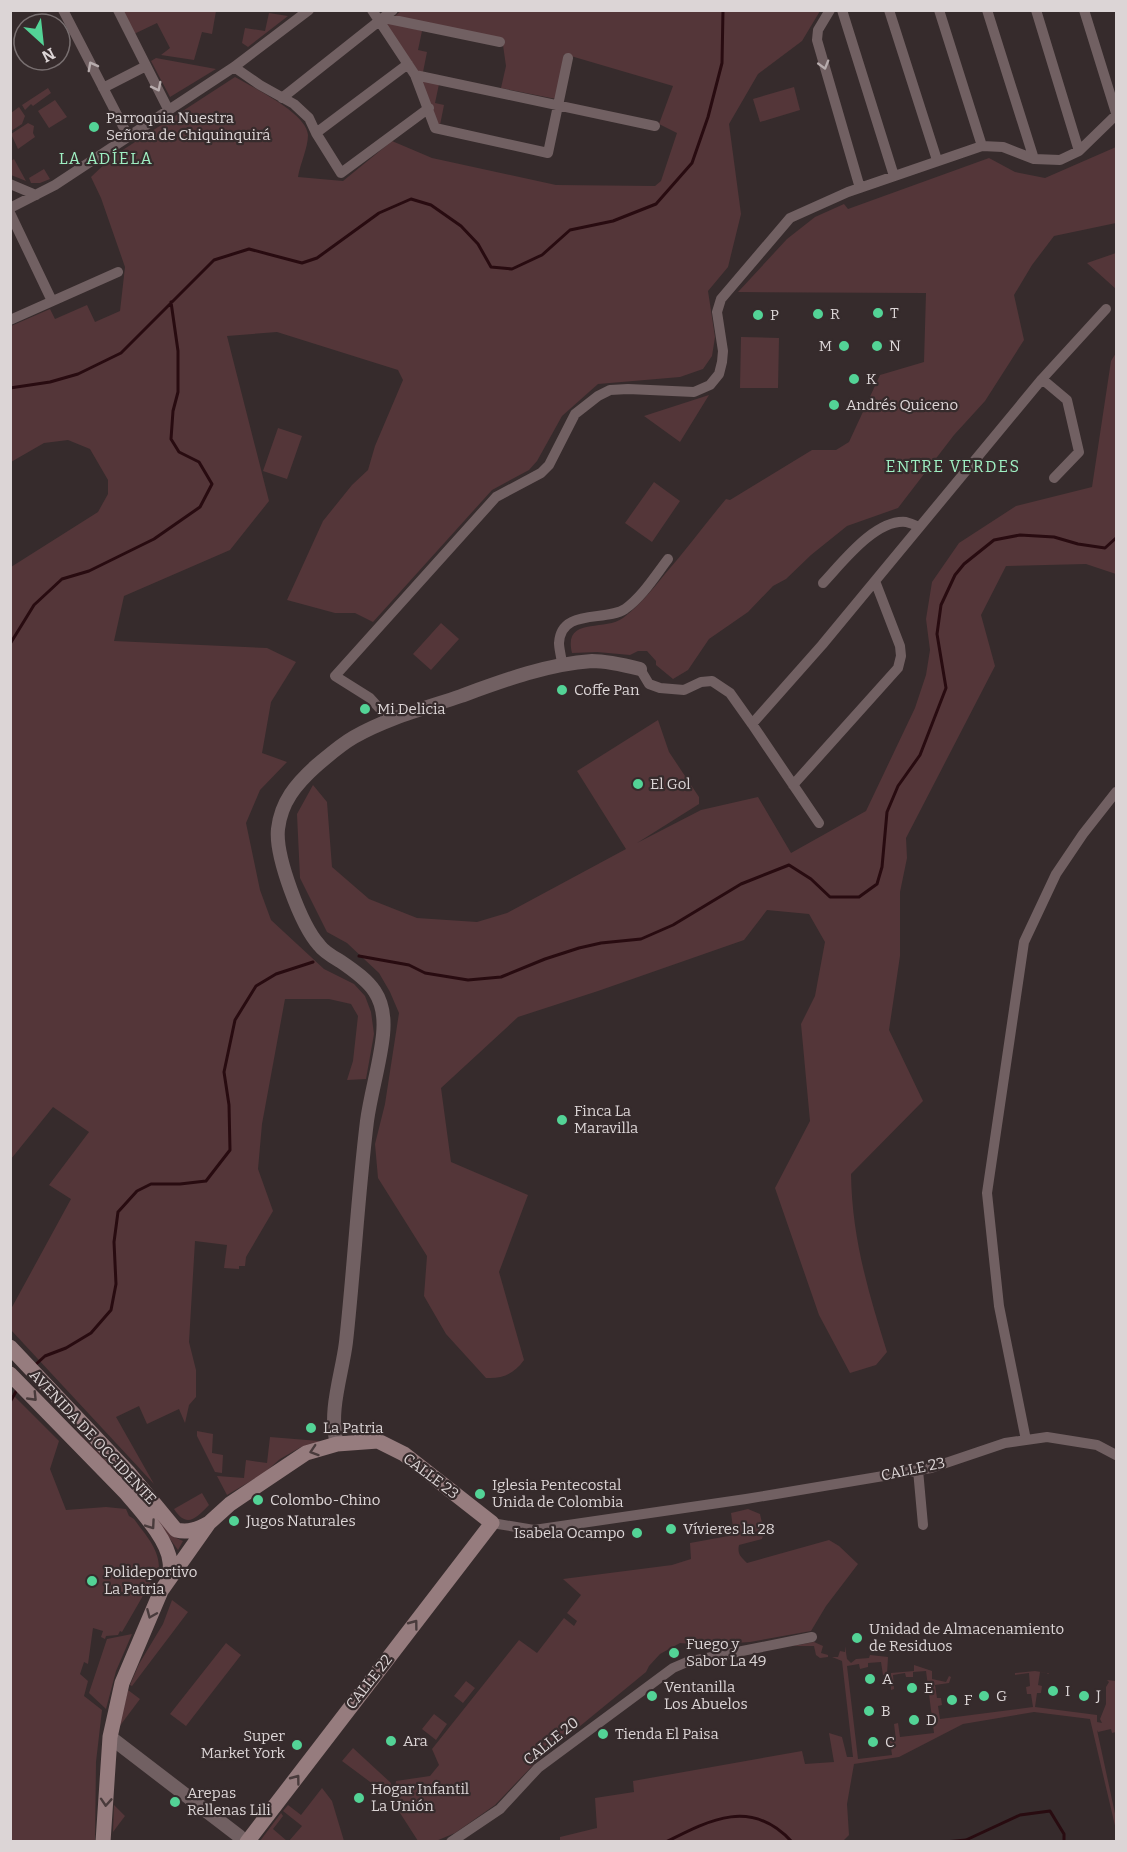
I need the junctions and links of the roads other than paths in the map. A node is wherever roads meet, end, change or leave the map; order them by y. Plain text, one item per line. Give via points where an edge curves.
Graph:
1 (63, 10) edge
2 (118, 10) edge
3 (309, 10) edge
4 (372, 10) edge
5 (393, 10) edge
6 (830, 10) edge
7 (842, 10) edge
8 (889, 10) edge
9 (939, 10) edge
10 (987, 10) edge
11 (1036, 10) edge
12 (1084, 10) edge
13 (382, 20) junction
14 (500, 42) dead end
15 (568, 58) dead end
16 (408, 63) junction
17 (146, 66) junction
18 (234, 67) junction
19 (415, 75) junction
20 (103, 88) junction
21 (282, 98) junction
22 (558, 104) junction
23 (429, 108) junction
24 (168, 109) junction
25 (1116, 114) edge
26 (655, 126) dead end
27 (316, 133) junction
28 (128, 136) junction
29 (982, 146) junction
30 (1079, 151) junction
31 (1034, 159) junction
32 (937, 160) junction
33 (894, 176) junction
34 (10, 184) edge
35 (860, 188) junction
36 (36, 195) junction
37 (10, 208) edge
38 (10, 213) edge
39 (118, 272) dead end
40 (52, 301) junction
41 (1106, 309) dead end
42 (10, 320) edge
43 (1042, 379) junction
44 (1054, 478) dead end
45 (919, 527) junction
46 (668, 559) dead end
47 (875, 581) junction
48 (823, 583) dead end
49 (562, 666) junction
50 (640, 669) joint
51 (391, 721) junction
52 (752, 724) junction
53 (793, 785) junction
54 (1116, 792) edge
55 (819, 823) dead end
56 (12, 1349) edge
57 (10, 1374) edge
58 (1026, 1440) junction
59 (337, 1444) junction
60 (1116, 1455) edge
61 (918, 1470) junction
62 (209, 1523) junction
63 (492, 1523) junction
64 (923, 1525) dead end
65 (170, 1577) junction
66 (812, 1637) dead end
67 (110, 1737) junction
68 (103, 1842) edge
69 (242, 1842) edge
70 (247, 1842) edge
71 (451, 1842) edge

20 -> 1 street
2 - 17 street
3 - 18 street
4 - 13 street
5 - 13 street
6 -> 35 street via 818,30 817,40
7 - 33 street
8 - 32 street
9 - 29 street
10 - 31 street
11 - 30 street
12 - 25 street
13 - 14 street
13 - 16 street
13 - 21 street
15 - 22 street
16 - 19 street
16 - 27 street
17 - 20 street
17 -> 24 street
18 - 21 street
18 - 24 street
19 - 22 street
19 - 23 street
20 - 28 street
21 - 27 street via 309,118
22 - 23 street via 548,153 435,128
22 - 26 street
23 - 27 street via 341,173
24 - 28 street
25 - 30 street
28 - 36 street
29 - 31 street via 1003,147
29 - 32 street
30 - 31 street via 1060,160
32 - 33 street
33 - 35 street
34 - 36 street
35 - 51 street via 790,218 721,299 717,312 722,362 710,385 694,392 610,390 575,414 549,465 496,497 335,676 370,698
36 - 37 street
38 - 40 street
39 - 40 street
40 - 42 street
41 - 43 street
43 - 44 street via 1067,400 1079,452
43 - 45 street
45 - 47 street
45 - 48 street via 907,522 883,527 863,541
46 - 49 street via 624,610 569,622 559,644
47 - 52 street
47 - 53 street via 900,646 898,668
49 - 50 street via 604,661
49 - 51 street via 516,677
50 - 52 street via 649,684 660,688 684,690 712,681 730,693
51 - 59 street via 355,736 298,782 287,798 277,834 289,887 313,937 320,947 374,989 384,1016 368,1116 348,1321 336,1397 333,1431
52 - 53 street
53 - 55 street
54 - 58 street via 1056,874 1024,942 987,1192 999,1306
56 - 62 main road, AVENIDA DE OCCIDENTE via 129,1473 176,1530 192,1531
57 -> 65 main road, AVENIDA DE OCCIDENTE via 126,1493 151,1524 168,1551
58 - 60 street, CALLE 23 via 1047,1437 1077,1441
58 - 61 street, CALLE 23
59 -> 62 main road, CALLE 23 via 306,1454 230,1504
59 - 63 main road, CALLE 23 via 378,1441 404,1455
61 - 63 street, CALLE 23 via 534,1530
61 - 64 street
62 - 65 main road, CALLE 23
70 -> 63 main road, CALLE 22
65 -> 67 main road, CALLE 23 via 122,1683
66 - 71 street, CALLE 20 via 673,1668 538,1768 500,1809
67 -> 68 main road, CALLE 23
67 - 69 street

